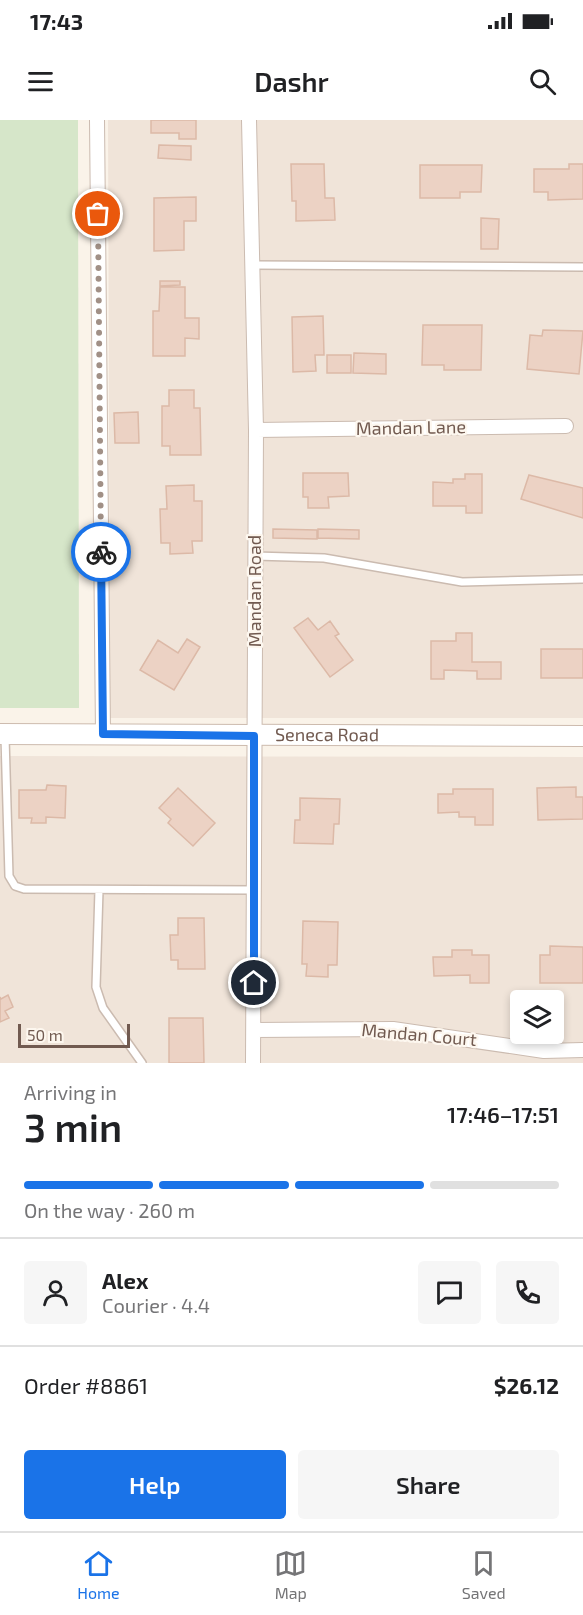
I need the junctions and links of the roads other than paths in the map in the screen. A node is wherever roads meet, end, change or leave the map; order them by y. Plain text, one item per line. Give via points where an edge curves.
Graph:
1 (97, 120) edge
2 (249, 120) edge
3 (252, 265) junction
4 (583, 267) edge
5 (566, 426) dead end
6 (256, 430) junction
7 (255, 556) junction
8 (583, 579) edge
9 (3, 734) edge
10 (103, 734) junction
11 (254, 736) junction
12 (583, 736) edge
13 (99, 890) junction
14 (254, 890) junction
15 (254, 1029) junction
16 (583, 1050) edge
17 (142, 1063) edge
18 (253, 1063) edge

1 - 10 street
2 - 3 street, Mandan Road
3 - 4 lane
3 - 6 street, Mandan Road
5 - 6 street, Mandan Lane
6 - 7 street, Mandan Road
7 - 8 lane via 324,558 462,582
7 - 11 street, Mandan Road
9 - 10 street, Seneca Road
9 - 13 lane via 9,876 15,886 24,890
10 - 11 street, Seneca Road
11 - 12 street, Seneca Road
11 - 14 street, Mandan Road
13 - 14 lane
13 - 17 lane via 96,987 103,1008
14 - 15 street, Mandan Road
15 - 16 street, Mandan Court via 393,1029 544,1051
15 - 18 street, Mandan Road

